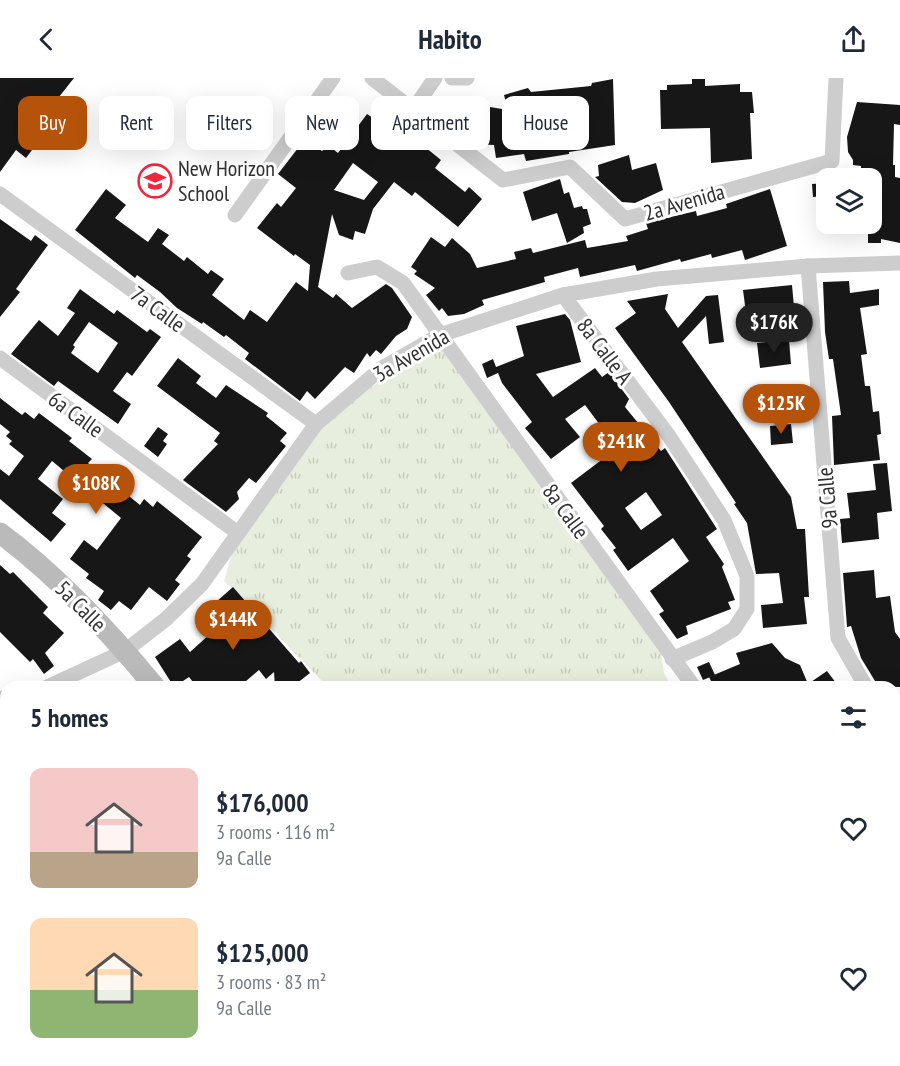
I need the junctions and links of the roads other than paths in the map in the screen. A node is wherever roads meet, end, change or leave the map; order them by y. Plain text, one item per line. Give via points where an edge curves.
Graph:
1 (333, 78) edge
2 (372, 78) edge
3 (435, 78) edge
4 (452, 78) edge
5 (467, 78) edge
6 (836, 78) edge
7 (395, 96) edge
8 (423, 96) edge
9 (464, 150) edge
10 (0, 194) edge
11 (235, 215) dead end
12 (900, 263) edge
13 (808, 266) junction
14 (348, 273) dead end
15 (563, 295) junction
16 (440, 334) junction
17 (0, 358) edge
18 (316, 423) junction
19 (0, 533) edge
20 (238, 533) junction
21 (125, 651) junction
22 (672, 659) junction
23 (60, 681) edge
24 (149, 681) edge
25 (689, 681) edge
26 (863, 681) edge

1 - 11 street
2 - 7 street, 2a Avenida
3 - 8 street
4 - 5 street
6 - 9 street, 2a Avenida via 832,161 625,219 570,167 503,180
10 - 18 street, 7a Calle
12 - 13 street, 3a Avenida
13 - 15 street, 3a Avenida via 657,279
13 - 26 street, 9a Calle via 838,638
14 - 16 street, 8a Calle via 377,267 388,271 404,283
15 - 16 street, 3a Avenida
15 - 22 street, 8a Calle A via 669,435 724,520 747,576 747,609 734,629
16 - 18 street, 3a Avenida via 382,368
16 - 22 street, 8a Calle
17 - 20 street, 6a Calle
18 - 20 street, 3a Avenida
19 - 21 street, 5a Calle via 32,557
20 - 21 street, 3a Avenida via 202,584
21 - 23 street, 3a Avenida
21 - 24 street, 5a Calle
22 - 25 street, 8a Calle

